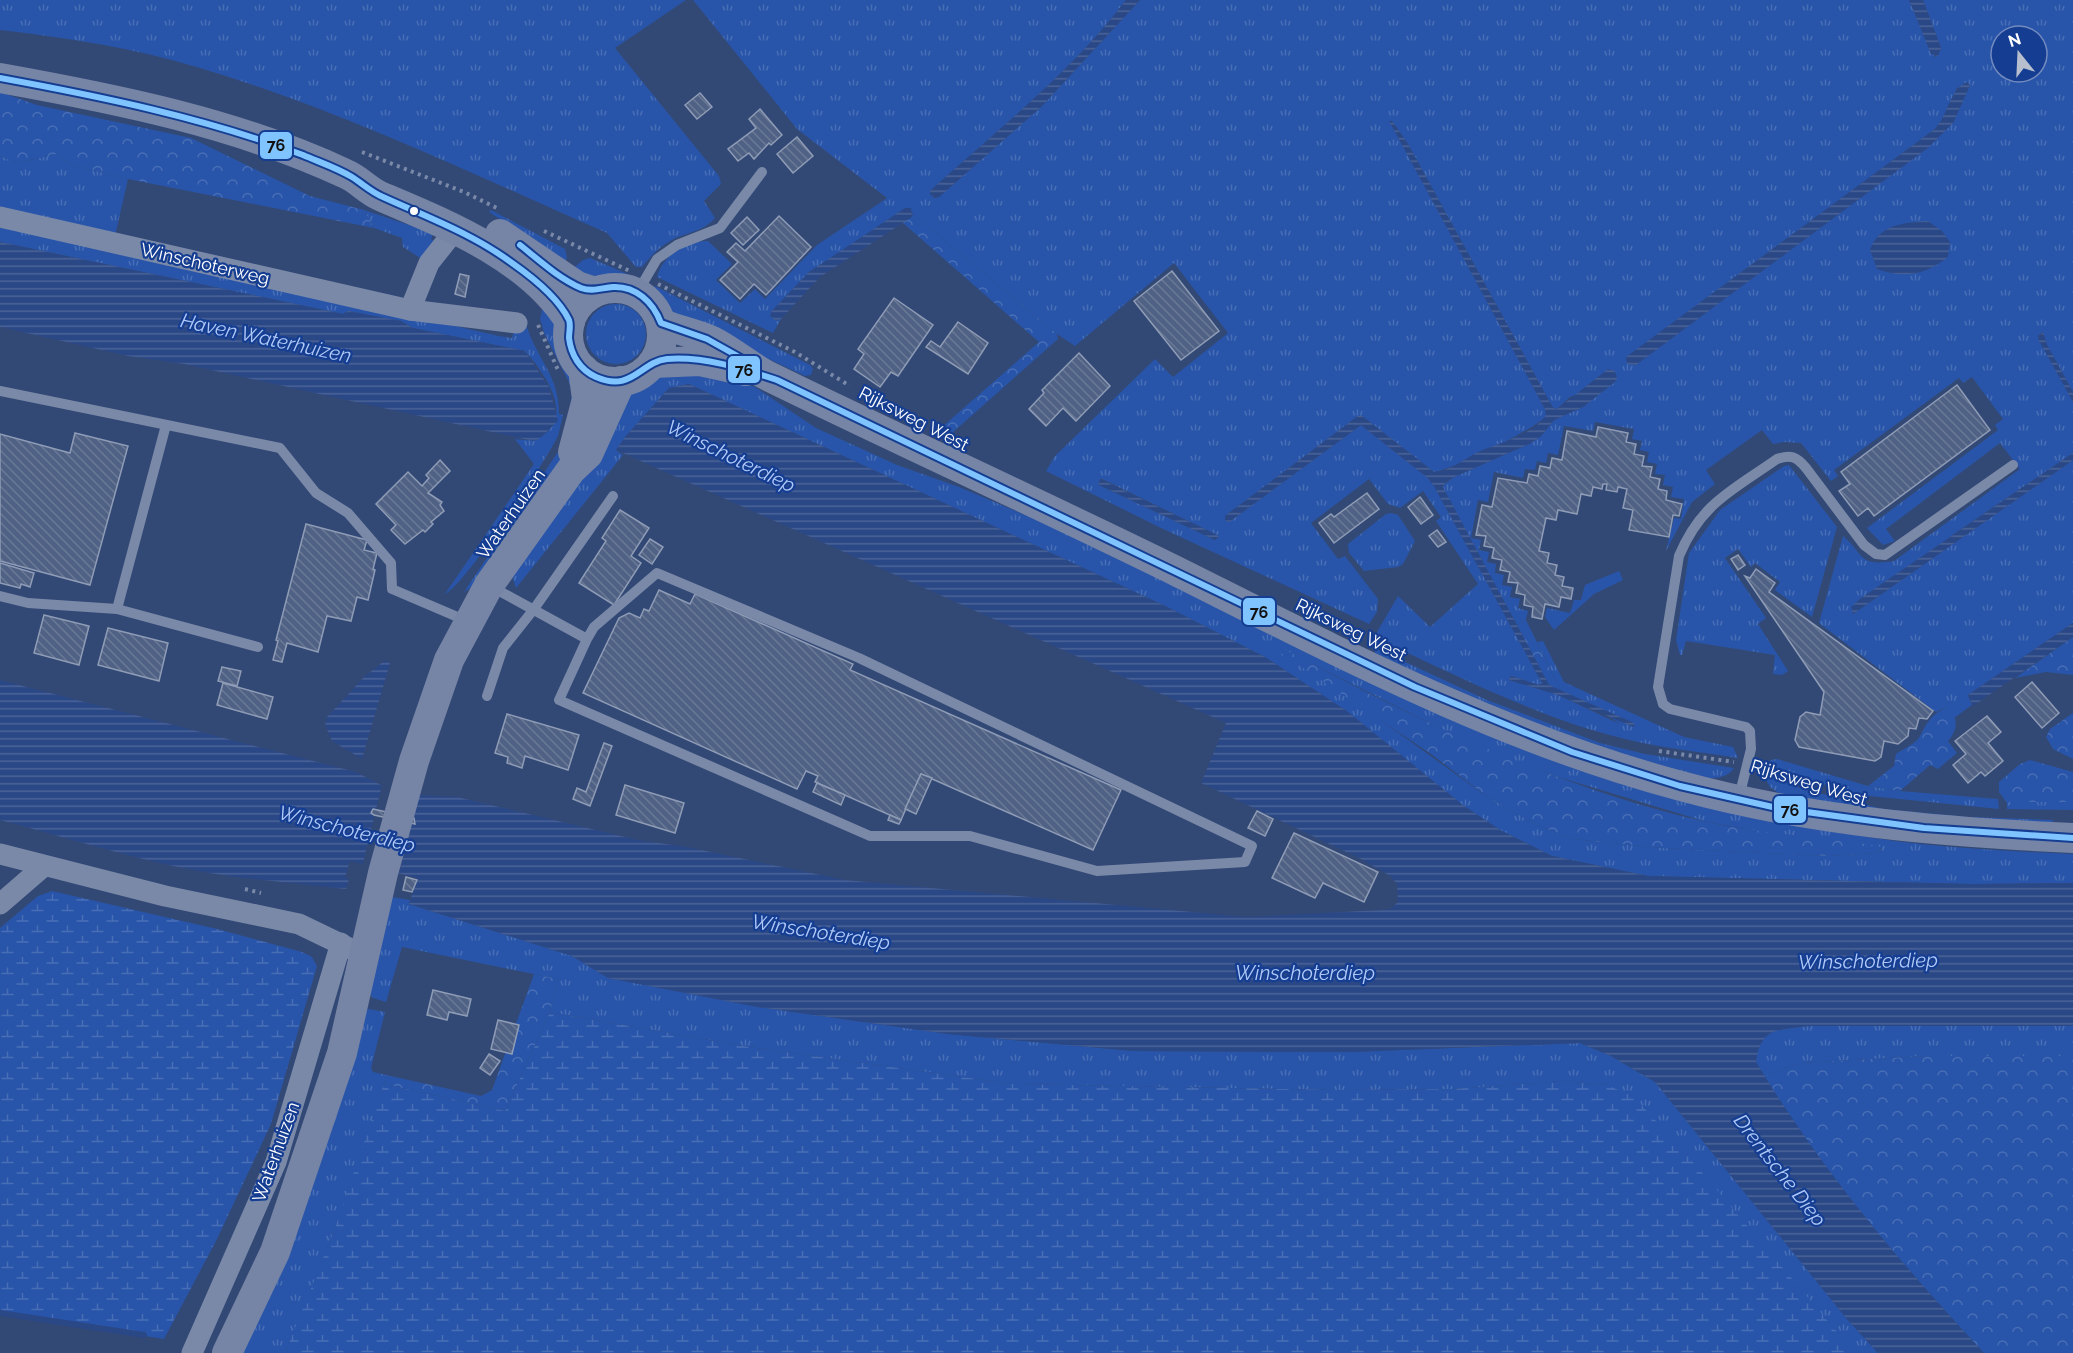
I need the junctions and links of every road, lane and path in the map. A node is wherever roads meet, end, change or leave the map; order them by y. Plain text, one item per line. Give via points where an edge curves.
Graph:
1 (0, 78) edge
2 (762, 172) dead end
3 (348, 175) junction
4 (0, 218) edge
5 (456, 229) junction
6 (554, 285) junction
7 (641, 285) junction
8 (595, 292) junction
9 (410, 310) junction
10 (570, 322) junction
11 (517, 323) dead end
12 (661, 323) junction
13 (653, 363) junction
14 (573, 374) junction
15 (764, 374) junction
16 (621, 381) junction
17 (855, 389) dead end
18 (0, 391) edge
19 (166, 425) junction
20 (2013, 465) dead end
21 (571, 470) junction
22 (613, 496) dead end
23 (489, 585) junction
24 (0, 596) edge
25 (117, 609) junction
26 (534, 609) junction
27 (468, 622) junction
28 (587, 639) junction
29 (258, 647) dead end
30 (487, 696) dead end
31 (1649, 750) dead end
32 (1747, 765) junction
33 (1809, 786) dead end
34 (1738, 801) junction
35 (2073, 838) edge
36 (0, 854) edge
37 (44, 866) junction
38 (0, 904) edge
39 (353, 949) junction
40 (192, 1353) edge
41 (227, 1353) edge

1 - 3 main road via 95,95 186,118 281,148
2 - 7 lane via 720,228 666,251 657,258
3 - 5 main road via 371,192
3 - 6 main road via 376,176 513,241
4 - 9 street, Winschoterweg
5 - 6 main road
5 - 9 street via 429,263
6 - 7 path, Rijksweg West via 580,249
6 - 8 main road
6 - 10 main road
6 - 14 path via 537,309 538,325 549,354
7 - 8 main road
7 - 12 main road
7 - 17 path, Rijksweg West via 696,300
8 - 10 main road via 582,302
9 - 11 street, Winschoterweg
10 - 14 main road
12 - 13 main road via 662,340
12 - 15 main road, Rijksweg West via 707,339
13 - 15 main road, Rijksweg West via 700,362
13 - 16 main road via 639,375
14 - 16 main road
14 - 21 main road, Waterhuizen via 586,399
15 - 34 main road, Rijksweg West via 1462,709 1566,751
16 - 21 main road, Waterhuizen via 588,454
18 - 19 lane
19 - 25 lane
19 - 27 lane via 280,448 316,493 348,513 391,563 392,589
20 - 32 lane via 1886,555 1876,554 1864,545 1806,468 1790,456 1777,459 1704,512 1679,556 1658,687 1663,704 1670,709 1746,727 1752,742
21 - 23 main road, Waterhuizen
22 - 26 lane
23 - 26 lane
23 - 27 main road, Waterhuizen
24 - 25 lane via 28,603
25 - 29 lane
26 - 28 lane
26 - 30 lane via 503,648
27 - 39 main road, Waterhuizen via 433,703 383,873
28 - 28 lane via 560,700 870,836 970,836 1097,871 1245,862 1252,846 859,658 657,573 594,627
31 - 32 path, Rijksweg West
32 - 33 path, Rijksweg West
32 - 34 lane
34 - 35 main road, Rijksweg West via 1816,816 1921,829
36 - 37 street
37 - 38 street
37 - 39 street via 299,924
39 - 40 street, Waterhuizen via 276,1162
39 - 41 main road, Waterhuizen via 342,1053 275,1252

